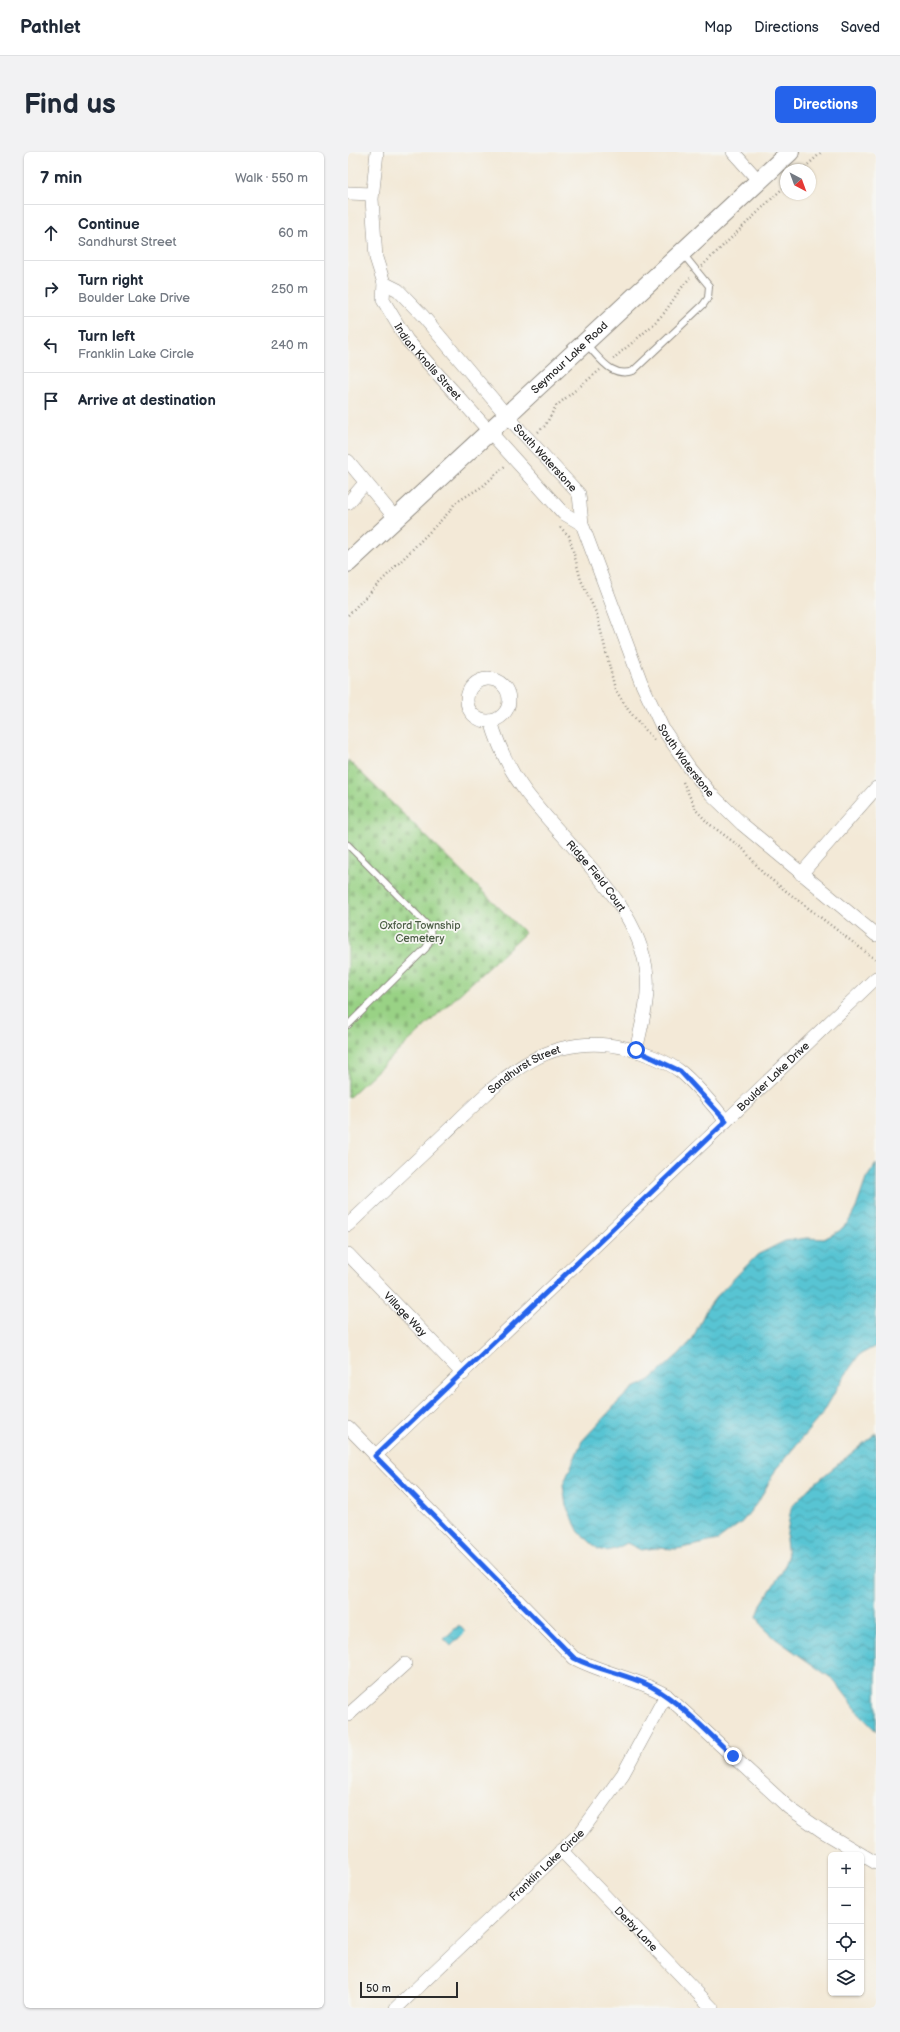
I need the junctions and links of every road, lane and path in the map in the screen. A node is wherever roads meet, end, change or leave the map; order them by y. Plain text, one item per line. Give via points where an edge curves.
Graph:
1 (377, 152) edge
2 (733, 152) edge
3 (822, 152) edge
4 (784, 154) edge
5 (809, 164) edge
6 (760, 181) junction
7 (780, 191) edge
8 (348, 193) edge
9 (372, 194) junction
10 (682, 253) junction
11 (698, 270) junction
12 (384, 283) junction
13 (586, 343) junction
14 (606, 364) junction
15 (507, 416) junction
16 (490, 432) junction
17 (530, 440) junction
18 (513, 458) junction
19 (348, 461) edge
20 (365, 483) junction
21 (348, 503) edge
22 (396, 519) junction
23 (582, 524) junction
24 (348, 563) edge
25 (348, 615) edge
26 (491, 721) dead end
27 (876, 788) edge
28 (348, 846) edge
29 (801, 874) junction
30 (876, 935) edge
31 (876, 978) edge
32 (348, 1025) edge
33 (636, 1050) junction
34 (726, 1121) junction
35 (348, 1225) edge
36 (348, 1254) edge
37 (463, 1374) junction
38 (348, 1427) edge
39 (375, 1456) junction
40 (405, 1664) dead end
41 (666, 1695) junction
42 (348, 1715) edge
43 (561, 1850) junction
44 (876, 1863) edge
45 (396, 2008) edge
46 (712, 2008) edge

1 - 9 street, Indian Knolls Street
2 - 6 street
3 - 5 path
4 - 6 street, Seymour Lake Road
6 - 10 street, Seymour Lake Road
7 - 11 path
8 - 9 street
9 - 12 street, Indian Knolls Street via 376,258
10 - 11 lane
10 - 13 street, Seymour Lake Road
11 - 14 path via 646,331
11 - 14 lane via 709,286 708,298 703,305 633,371 623,374
12 - 15 street via 398,290 422,315
12 - 16 street, Indian Knolls Street via 383,300 407,340
13 - 14 lane
13 - 15 street, Seymour Lake Road
14 - 17 path via 556,406 545,426
15 - 16 street, Seymour Lake Road
15 - 17 street, South Waterstone
16 - 18 street
16 - 22 street, Seymour Lake Road
17 - 23 street, South Waterstone via 579,494
18 - 23 street via 564,513
18 - 25 path via 483,486 456,503
19 - 20 street
20 - 21 street
20 - 22 street
22 - 24 street, Seymour Lake Road
23 - 29 street, South Waterstone via 641,682 664,728 710,794
26 - 33 street, Ridge Field Court via 497,743 524,791 608,889 631,921 639,939 647,977 645,1011
27 - 29 street
28 - 32 lane via 430,928 431,938 426,948
29 - 30 street, South Waterstone
31 - 34 street, Boulder Lake Drive
33 - 34 street, Sandhurst Street via 680,1071
33 - 35 street, Sandhurst Street via 604,1043 561,1047 517,1068 486,1094
34 - 37 street, Boulder Lake Drive
36 - 37 street, Village Way
37 - 39 street, Boulder Lake Drive
38 - 39 street
39 - 41 street via 574,1658 587,1665 652,1687
40 - 42 street
41 - 43 street, Franklin Lake Circle via 622,1774 581,1832
41 - 44 street via 789,1808
43 - 45 street, Franklin Lake Circle
43 - 46 street, Derby Lane

